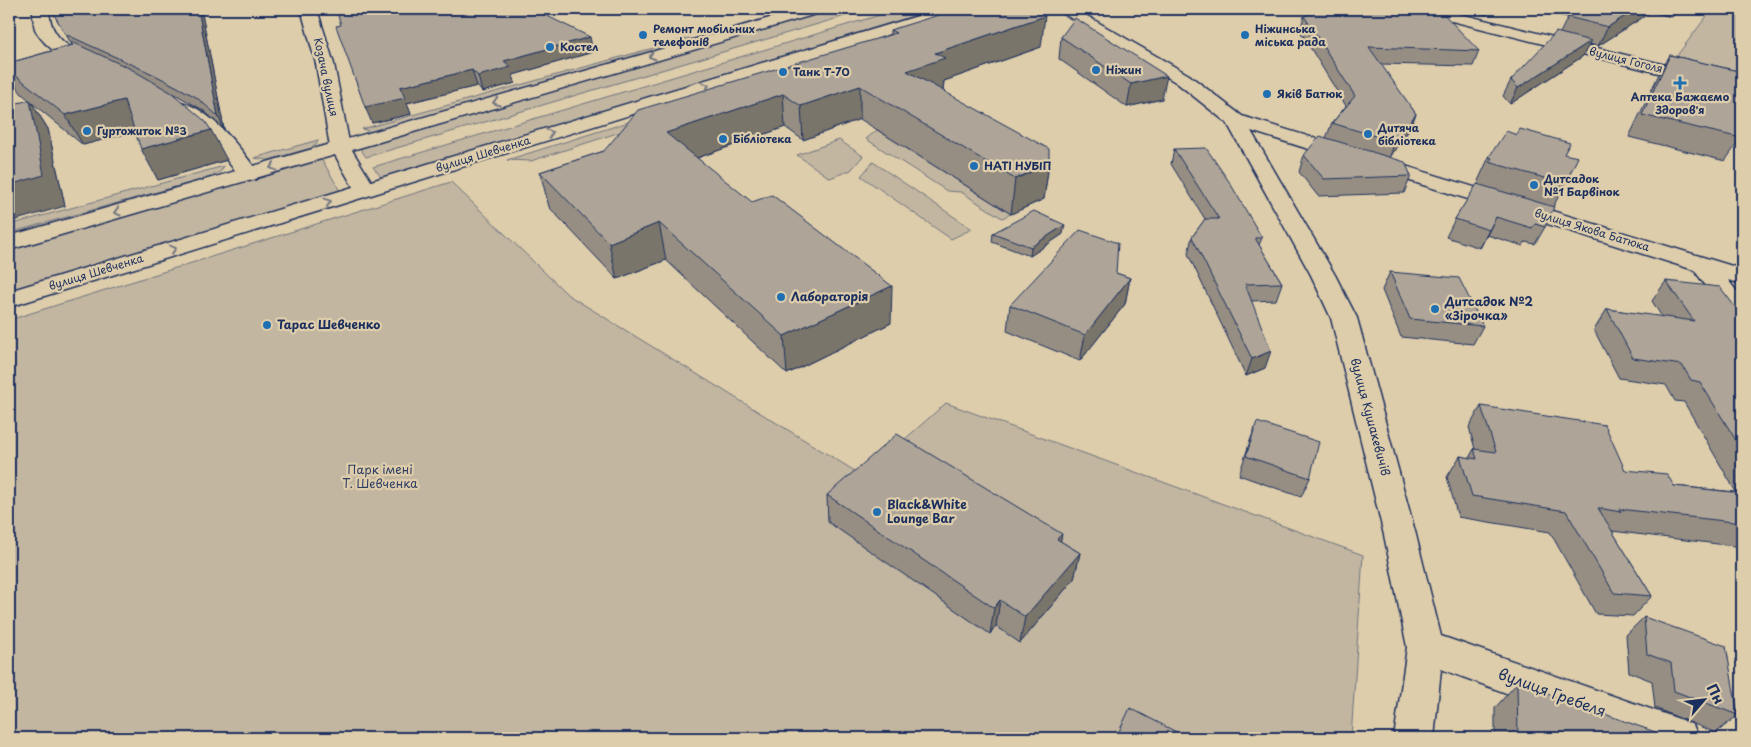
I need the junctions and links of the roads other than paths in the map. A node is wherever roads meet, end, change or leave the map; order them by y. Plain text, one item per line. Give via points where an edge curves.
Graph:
1 (40, 9) edge
2 (309, 9) edge
3 (817, 9) edge
4 (957, 9) edge
5 (1064, 9) edge
6 (1422, 9) edge
7 (109, 73) edge
8 (1742, 89) edge
9 (163, 98) edge
10 (1235, 120) junction
11 (340, 147) junction
12 (248, 174) junction
13 (366, 190) junction
14 (9, 243) edge
15 (1702, 264) junction
16 (1742, 276) edge
17 (9, 299) edge
18 (1742, 315) edge
19 (1425, 647) junction
20 (1414, 738) edge
21 (1679, 738) edge

1 - 7 street via 41,25 48,37 58,46
2 - 11 street, Козача вулиця via 325,64
3 -> 11 street
13 -> 4 street, вулиця Шевченка
5 - 10 street, вулиця Якова Батюка via 1183,79
6 - 8 street, вулиця Гоголя
9 - 12 street via 198,119 229,145
10 - 15 street, вулиця Якова Батюка
10 - 19 street, вулиця Кушакевичів via 1344,318
11 -> 12 street
11 - 13 street
12 -> 14 street
17 -> 13 street, вулиця Шевченка
15 - 16 street, вулиця Якова Батюка
15 - 18 street
19 - 20 street, вулиця Кушакевичів
19 - 21 street, вулиця Гребеля

